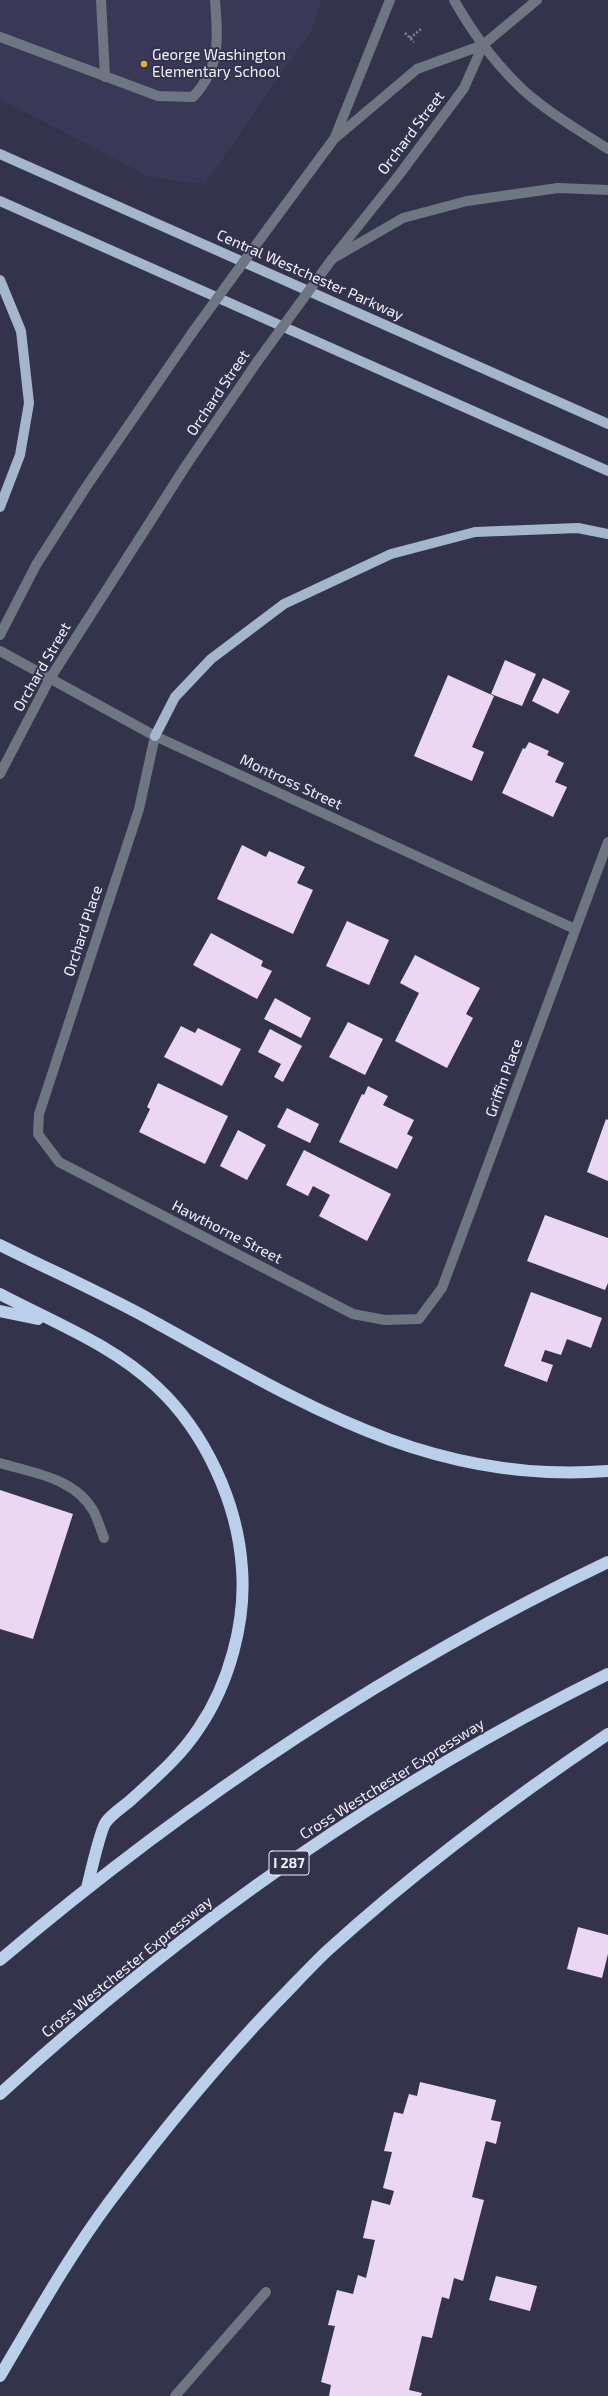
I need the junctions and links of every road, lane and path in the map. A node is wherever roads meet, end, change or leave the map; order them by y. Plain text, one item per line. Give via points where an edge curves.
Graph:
1 (101, 0) edge
2 (215, 0) edge
3 (390, 0) edge
4 (454, 0) edge
5 (537, 0) edge
6 (422, 29) dead end
7 (0, 37) edge
8 (410, 38) dead end
9 (483, 45) junction
10 (105, 77) junction
11 (334, 139) junction
12 (608, 149) edge
13 (0, 154) edge
14 (608, 190) edge
15 (0, 201) edge
16 (332, 259) junction
17 (0, 280) edge
18 (608, 424) edge
19 (608, 471) edge
20 (0, 507) edge
21 (608, 534) edge
22 (0, 635) edge
23 (0, 651) edge
24 (49, 680) junction
25 (156, 736) junction
26 (0, 774) edge
27 (608, 842) edge
28 (576, 929) junction
29 (38, 1134) joint
30 (0, 1245) edge
31 (0, 1294) edge
32 (0, 1311) edge
33 (419, 1319) joint
34 (86, 1339) junction
35 (0, 1463) edge
36 (608, 1471) edge
37 (104, 1538) dead end
38 (608, 1562) edge
39 (608, 1674) edge
40 (608, 1734) edge
41 (87, 1888) junction
42 (0, 1960) edge
43 (0, 2094) edge
44 (266, 2292) dead end
45 (0, 2376) edge
46 (175, 2396) edge

1 - 10 street
2 - 10 street via 215,60 206,83 193,97 158,96
3 - 11 street
4 - 9 street
5 - 9 street
6 - 8 path
7 - 10 street
9 - 11 street via 417,69
9 - 12 street via 517,84 551,111
9 - 16 street, Orchard Street via 464,88
11 - 22 street, bridge via 192,333 86,487 36,565
13 - 18 main road, Central Westchester Parkway
14 - 16 street via 558,188 467,201 403,218
15 - 19 main road
16 - 24 street, Orchard Street, bridge via 257,362 183,471
17 - 20 main road via 21,331 29,404 20,455
21 - 25 main road via 578,528 475,532 391,554 284,604 211,659 175,697
23 - 24 street, Montross Street
24 - 25 street, Montross Street
24 - 26 street, Orchard Street
25 - 28 street, Montross Street
25 - 29 street, Orchard Place via 139,809 39,1114
27 - 28 street, Griffin Place
28 - 33 street, Griffin Place via 442,1288
29 - 33 street, Hawthorne Street via 59,1162 353,1314 385,1320
30 - 36 highway via 145,1317 315,1408 407,1447 449,1459 529,1472
31 - 34 highway
32 - 34 highway via 48,1322
34 - 41 highway via 122,1359 157,1387 184,1418 206,1451 222,1486 235,1527 242,1570 241,1610 233,1653 219,1692 200,1727 179,1757 105,1823
35 - 37 street via 71,1487 94,1511
38 - 41 highway via 504,1614 378,1686 205,1800
39 - 43 highway, Cross Westchester Expressway / I 287 via 477,1744 375,1806 262,1881 129,1982
40 - 45 highway via 524,1792 397,1890 326,1952 256,2024 195,2092 109,2203 45,2299
41 - 42 highway
44 - 46 street

